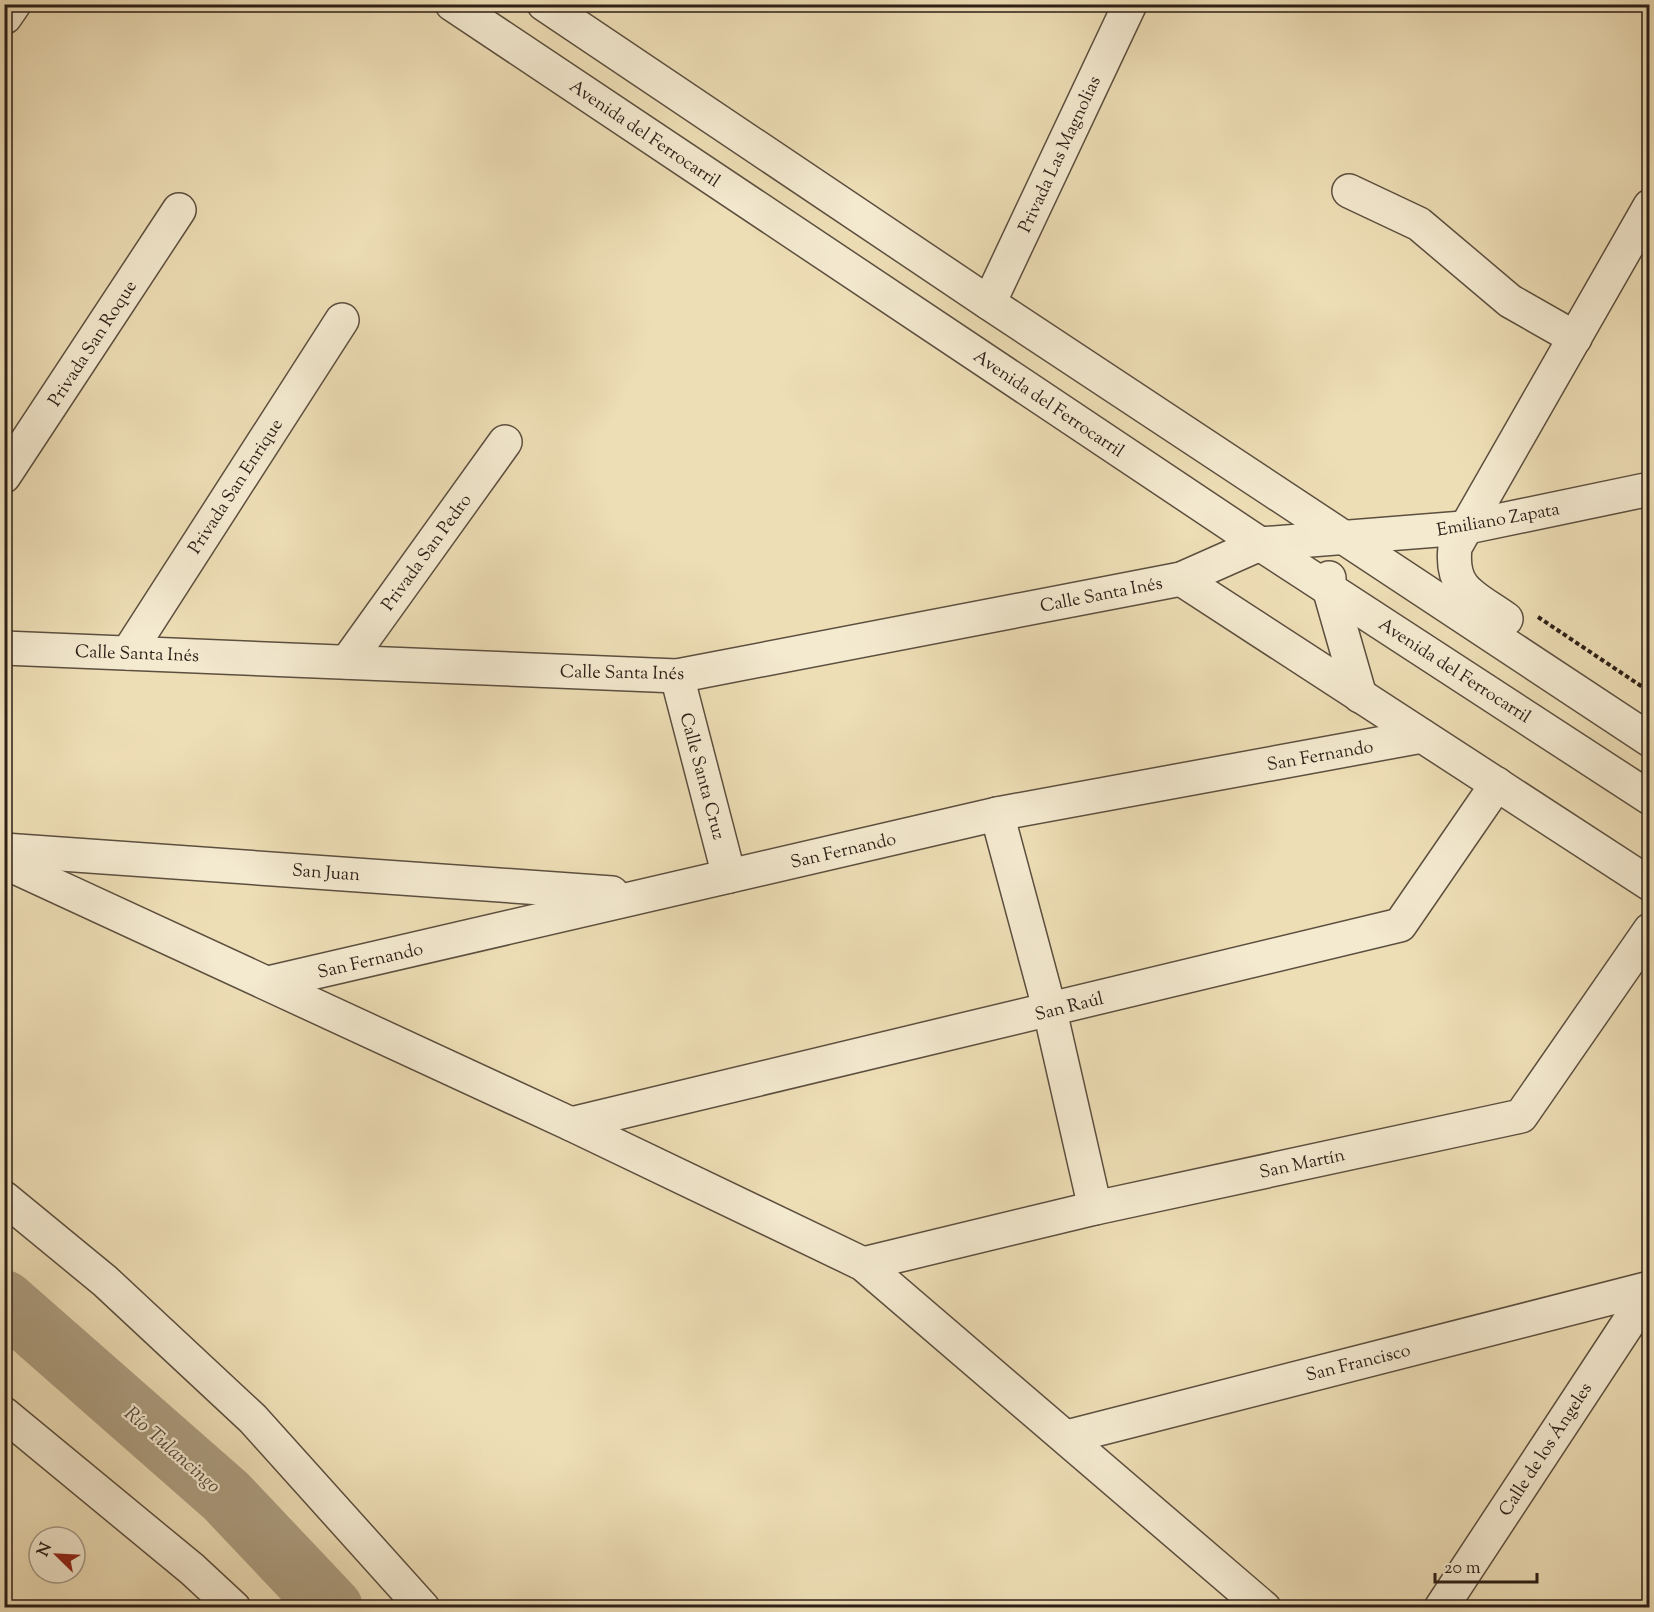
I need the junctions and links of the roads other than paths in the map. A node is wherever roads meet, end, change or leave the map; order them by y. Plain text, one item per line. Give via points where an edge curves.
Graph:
1 (14, 4) edge
2 (452, 4) edge
3 (544, 4) edge
4 (1130, 4) edge
5 (5, 17) edge
6 (1349, 191) dead end
7 (1650, 206) edge
8 (179, 210) dead end
9 (989, 303) junction
10 (342, 320) dead end
11 (1575, 338) junction
12 (505, 442) dead end
13 (4, 476) edge
14 (1650, 489) edge
15 (1463, 528) junction
16 (1345, 538) junction
17 (1260, 544) junction
18 (1180, 579) junction
19 (1329, 588) junction
20 (4, 648) edge
21 (128, 653) junction
22 (347, 662) junction
23 (676, 676) junction
24 (1360, 696) junction
25 (1603, 710) junction
26 (1422, 736) junction
27 (1650, 740) edge
28 (1497, 784) junction
29 (1650, 798) edge
30 (997, 814) junction
31 (4, 850) edge
32 (4, 862) edge
33 (729, 876) junction
34 (1650, 884) edge
35 (647, 895) junction
36 (1650, 930) edge
37 (268, 983) junction
38 (1050, 1011) junction
39 (572, 1124) junction
40 (4, 1198) edge
41 (1095, 1208) junction
42 (863, 1264) junction
43 (1650, 1289) edge
44 (4, 1414) edge
45 (1067, 1437) junction
46 (234, 1608) edge
47 (423, 1608) edge
48 (1264, 1608) edge
49 (1440, 1608) edge

1 - 5 street
2 - 17 street, Avenida del Ferrocarril
3 - 9 street
4 - 9 street, Privada Las Magnolias
6 - 11 street via 1419,224 1510,301
7 - 11 street
8 - 13 street, Privada San Roque
9 - 16 street
10 - 21 street, Privada San Enrique
11 - 15 street
12 - 22 street, Privada San Pedro
14 - 15 street, Emiliano Zapata
15 - 16 street, Emiliano Zapata
15 - 25 street via 1453,564 1459,585 1566,662
16 - 17 street, Emiliano Zapata
16 - 19 street via 1329,556
16 - 25 street
17 - 18 street, Calle Santa Inés
17 - 19 street, Avenida del Ferrocarril
18 - 23 street, Calle Santa Inés
18 - 24 street
19 - 24 street
19 - 29 street, Avenida del Ferrocarril
20 - 21 street, Calle Santa Inés
21 - 22 street, Calle Santa Inés
22 - 23 street, Calle Santa Inés
23 - 33 street, Calle Santa Cruz
24 - 26 street
25 - 27 street
26 - 28 street
26 - 30 street, San Fernando
28 - 34 street
28 - 38 street, San Raúl via 1400,925
30 - 33 street, San Fernando
30 - 38 street
31 - 35 street, San Juan
32 - 37 street
33 - 35 street, San Fernando
35 - 37 street, San Fernando
36 - 41 street, San Martín via 1521,1116
37 - 39 street
38 - 39 street, San Raúl
38 - 41 street
39 - 42 street
40 - 47 street via 105,1281 253,1419
41 - 42 street, San Martín
42 - 45 street
43 - 45 street, San Francisco
43 - 49 street, Calle de los Ángeles
44 - 46 street
45 - 48 street

